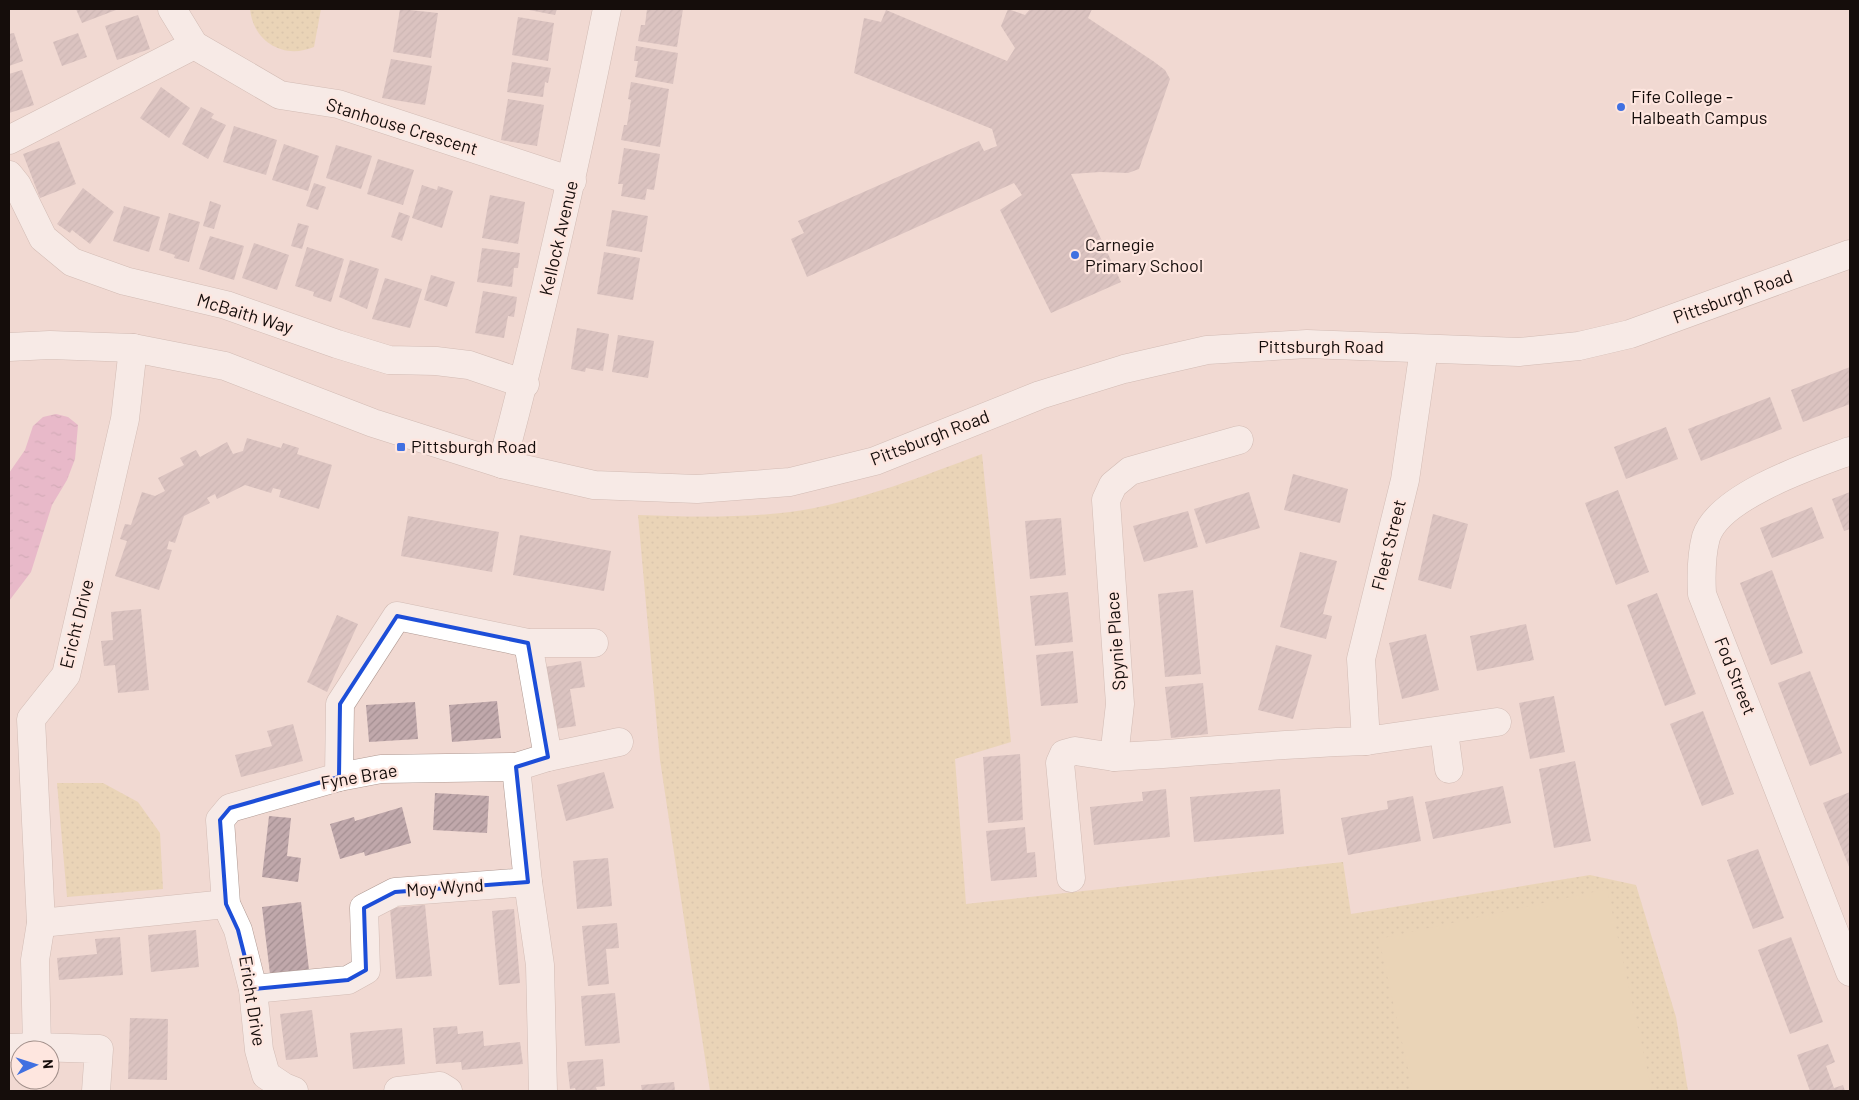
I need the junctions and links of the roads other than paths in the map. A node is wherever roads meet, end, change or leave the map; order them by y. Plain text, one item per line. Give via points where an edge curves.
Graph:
1 (172, 9) edge
2 (607, 9) edge
3 (194, 45) junction
4 (9, 140) edge
5 (9, 175) edge
6 (572, 181) junction
7 (1850, 254) edge
8 (9, 347) edge
9 (133, 348) junction
10 (1424, 349) junction
11 (525, 384) junction
12 (1239, 440) dead end
13 (1850, 451) edge
14 (502, 464) junction
15 (528, 643) junction
16 (594, 643) dead end
17 (1497, 722) dead end
18 (1444, 732) junction
19 (1366, 741) junction
20 (619, 742) dead end
21 (1114, 756) junction
22 (548, 757) junction
23 (516, 767) junction
24 (1448, 770) dead end
25 (339, 777) junction
26 (1071, 878) dead end
27 (528, 882) junction
28 (226, 904) junction
29 (41, 923) junction
30 (1850, 972) edge
31 (253, 989) junction
32 (37, 1040) edge
33 (60, 1048) edge
34 (96, 1091) edge
35 (294, 1091) edge
36 (398, 1091) edge
37 (448, 1091) edge
38 (543, 1091) edge

1 - 3 street, Stanhouse Crescent
2 - 6 street, Kellock Avenue
3 - 4 street
3 - 6 street, Stanhouse Crescent via 280,95 338,104
5 - 11 street, McBaith Way via 43,238 72,262 125,281 226,305 389,360 469,365
6 - 11 street, Kellock Avenue
7 - 10 street, Pittsburgh Road via 1630,334 1579,346 1519,352
8 - 9 street, Pittsburgh Road
9 - 14 street, Pittsburgh Road via 225,366 372,423
9 - 29 street, Ericht Drive via 126,418 66,675 31,719
10 - 14 street, Pittsburgh Road via 1307,344 1207,350 1124,369 1040,395 875,461 790,482 698,489 594,485
10 - 19 street, Fleet Street via 1405,480 1361,660
11 - 14 street, Kellock Avenue
12 - 21 street, Spynie Place via 1130,472 1113,485 1106,500 1120,704
13 - 30 street, Fod Street via 1764,486 1723,512 1707,536 1701,563 1702,594
15 - 16 street
15 - 22 street
15 - 25 street via 396,616 340,704
17 - 18 street
18 - 19 street
18 - 24 street
19 - 21 street
20 - 22 street, Fyne Brae
21 - 26 street via 1075,751 1064,754 1060,762
22 - 23 street, Fyne Brae
23 - 25 street, Fyne Brae via 382,769
23 - 27 street
25 - 28 street, Fyne Brae via 230,808 220,820
27 - 31 street, Moy Wynd via 395,892 364,908 366,970 348,980
27 - 38 street via 540,965
28 - 29 street
28 - 31 street, Ericht Drive via 238,930
29 - 32 street, Ericht Drive via 34,960
31 - 35 street, Ericht Drive via 259,1050 266,1074
33 - 34 street via 99,1049
36 - 37 street via 440,1086

